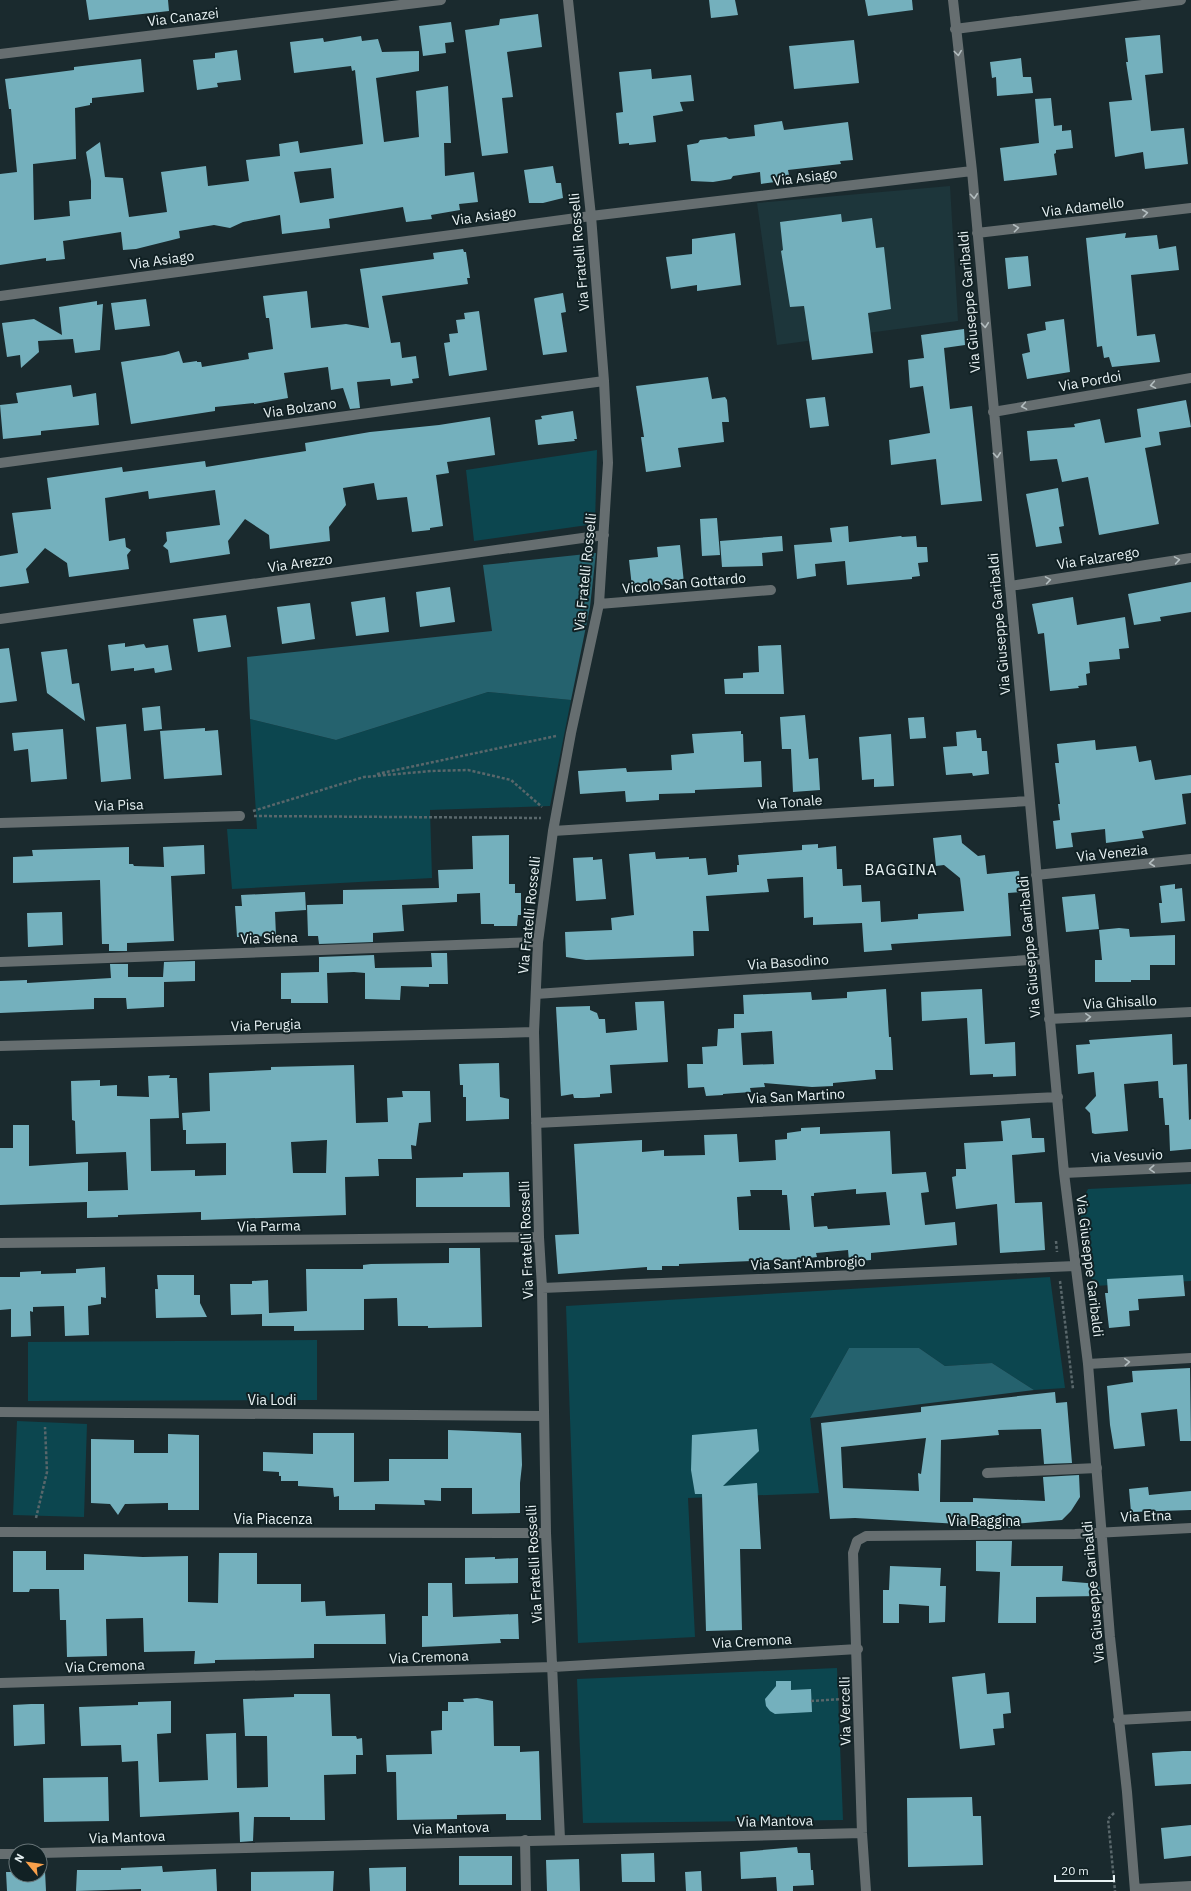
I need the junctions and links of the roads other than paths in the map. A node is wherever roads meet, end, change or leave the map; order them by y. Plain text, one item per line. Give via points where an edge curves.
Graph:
1 (441, 0) edge
2 (568, 0) edge
3 (953, 0) edge
4 (1181, 0) edge
5 (955, 29) junction
6 (0, 54) edge
7 (972, 171) junction
8 (1191, 208) edge
9 (591, 216) junction
10 (977, 233) junction
11 (0, 296) edge
12 (1191, 378) edge
13 (604, 381) junction
14 (993, 412) junction
15 (0, 463) edge
16 (604, 535) junction
17 (1191, 558) edge
18 (1010, 586) junction
19 (771, 590) dead end
20 (599, 604) junction
21 (0, 619) edge
22 (1029, 801) junction
23 (240, 816) road end
24 (0, 823) edge
25 (553, 832) junction
26 (1191, 859) edge
27 (1036, 875) junction
28 (538, 942) junction
29 (1043, 959) junction
30 (0, 962) edge
31 (536, 994) junction
32 (1191, 1012) edge
33 (1049, 1019) junction
34 (534, 1032) junction
35 (0, 1046) edge
36 (1058, 1097) junction
37 (536, 1123) junction
38 (1191, 1167) edge
39 (1064, 1173) junction
40 (539, 1237) junction
41 (0, 1243) edge
42 (1075, 1266) junction
43 (542, 1288) junction
44 (1191, 1358) edge
45 (1088, 1364) junction
46 (0, 1412) edge
47 (544, 1416) junction
48 (1097, 1468) junction
49 (987, 1473) dead end
50 (1191, 1528) edge
51 (0, 1532) edge
52 (1101, 1532) junction
53 (546, 1533) junction
54 (866, 1536) joint
55 (858, 1649) junction
56 (553, 1667) junction
57 (0, 1683) edge
58 (1191, 1716) edge
59 (1118, 1720) junction
60 (862, 1833) junction
61 (560, 1839) junction
62 (525, 1840) junction
63 (48, 1853) edge
64 (1191, 1886) edge
65 (1135, 1890) edge
66 (526, 1891) edge
67 (866, 1891) edge

1 - 6 street, Via Canazei
2 - 9 street, Via Fratelli Rosselli
3 - 5 street, Via Giuseppe Garibaldi
4 - 5 street
5 -> 7 street, Via Giuseppe Garibaldi
7 - 9 street, Via Asiago
7 -> 10 street, Via Giuseppe Garibaldi
10 -> 8 street, Via Adamello
9 - 11 street, Via Asiago
9 - 13 street, Via Fratelli Rosselli
10 -> 14 street, Via Giuseppe Garibaldi
12 -> 14 street, Via Pordoi
13 - 15 street, Via Bolzano
13 - 16 street, Via Fratelli Rosselli via 608,463
14 -> 18 street, Via Giuseppe Garibaldi
16 - 20 street, Via Fratelli Rosselli
16 - 21 street, Via Arezzo
18 -> 17 street, Via Falzarego
18 - 22 street, Via Giuseppe Garibaldi
19 - 20 street, Vicolo San Gottardo
20 - 25 street, Via Fratelli Rosselli
22 - 25 street, Via Tonale
22 - 27 street, Via Giuseppe Garibaldi
23 - 24 street, Via Pisa
25 - 28 street, Via Fratelli Rosselli
26 -> 27 street, Via Venezia
27 - 29 street, Via Giuseppe Garibaldi
28 - 30 street, Via Siena
28 - 31 street, Via Fratelli Rosselli
29 - 31 street, Via Basodino
29 - 33 street, Via Giuseppe Garibaldi
31 - 34 street, Via Fratelli Rosselli
33 -> 32 street, Via Ghisallo
33 - 36 street, Via Giuseppe Garibaldi
34 - 35 street, Via Perugia
34 - 37 street, Via Fratelli Rosselli
36 - 37 street, Via San Martino
36 - 39 street, Via Giuseppe Garibaldi
37 - 40 street, Via Fratelli Rosselli
38 -> 39 street, Via Vesuvio
39 - 42 street, Via Giuseppe Garibaldi
40 - 41 street, Via Parma
40 - 43 street, Via Fratelli Rosselli
42 - 43 street, Via Sant'Ambrogio
42 - 45 street, Via Giuseppe Garibaldi
43 - 47 street, Via Fratelli Rosselli
45 -> 44 street
45 - 48 street, Via Giuseppe Garibaldi
46 - 47 street, Via Lodi
47 - 53 street, Via Fratelli Rosselli
48 - 49 street
48 - 52 street, Via Giuseppe Garibaldi
50 - 52 street, Via Etna
51 - 53 street, Via Piacenza
52 - 54 street, Via Baggina
52 - 59 street, Via Giuseppe Garibaldi
53 - 56 street, Via Fratelli Rosselli
54 - 55 street, Via Vercelli via 857,1542 853,1553
55 - 56 street, Via Cremona
55 - 60 street, Via Vercelli
56 - 57 street, Via Cremona
56 - 61 street, Via Fratelli Rosselli
58 - 59 street
59 - 65 street, Via Giuseppe Garibaldi
60 - 61 street, Via Mantova
60 - 67 street, Via Vercelli
61 - 62 street, Via Mantova
62 - 63 street, Via Mantova
62 - 66 street
64 - 65 street

